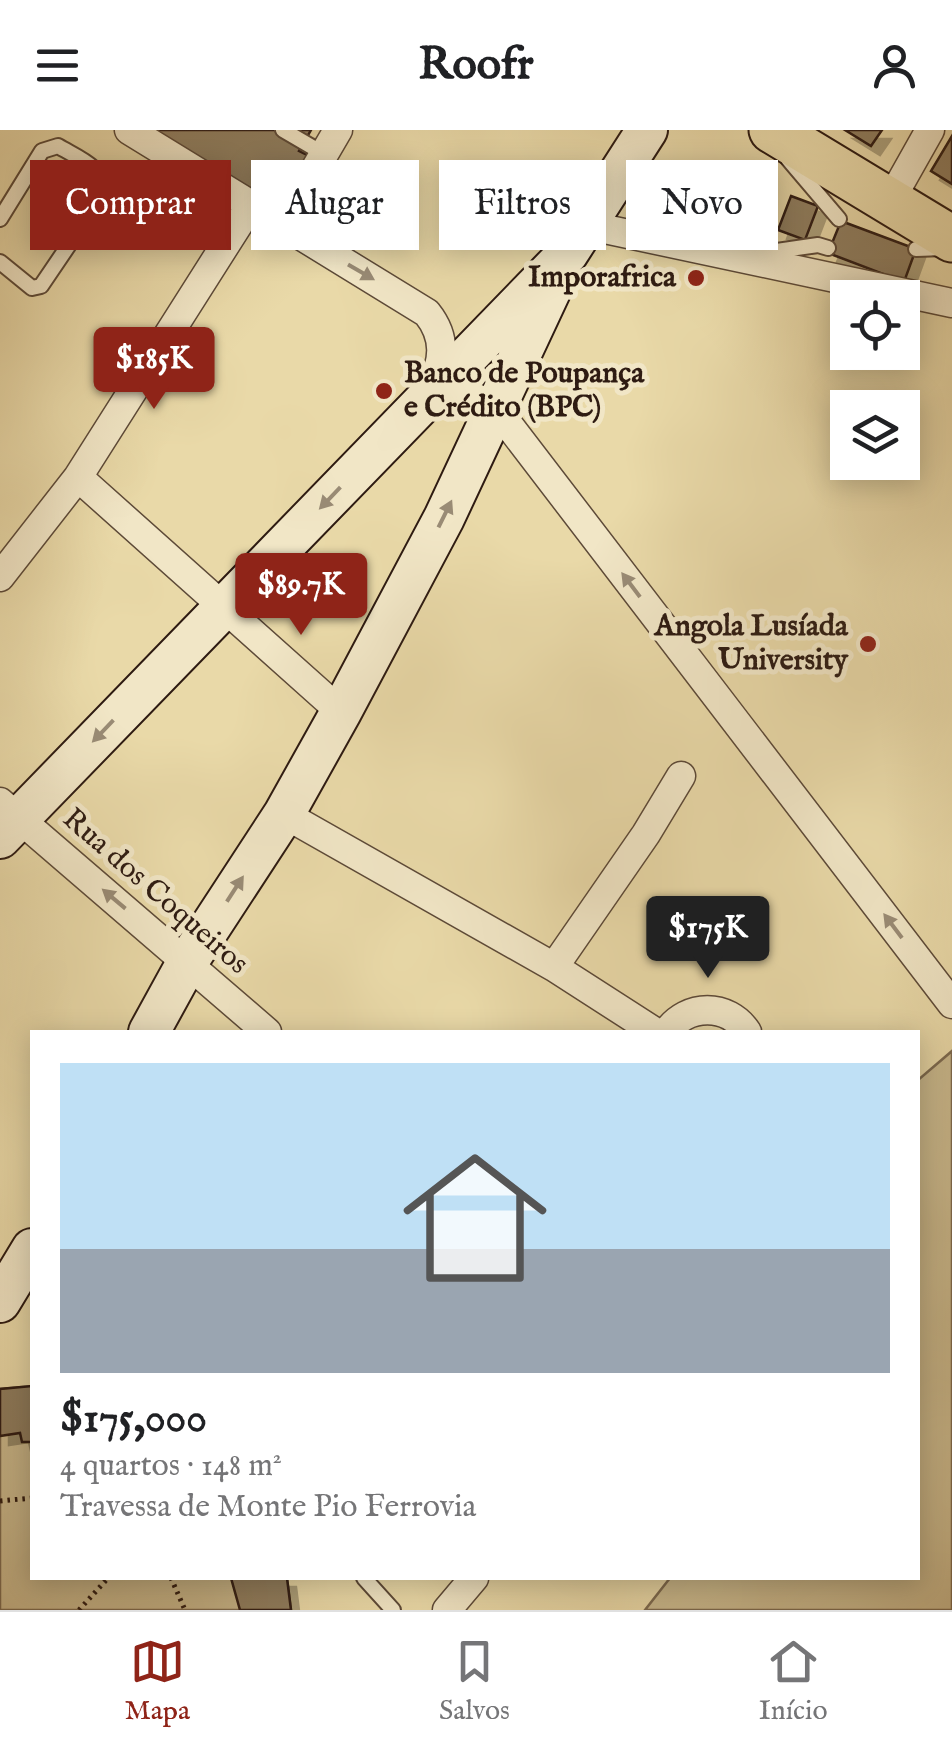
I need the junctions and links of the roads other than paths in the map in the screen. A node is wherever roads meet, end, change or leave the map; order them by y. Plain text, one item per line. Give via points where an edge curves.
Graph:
1 (129, 130) edge
2 (283, 130) edge
3 (646, 130) edge
4 (769, 130) edge
5 (930, 130) edge
6 (331, 142) edge
7 (606, 193) edge
8 (890, 202) junction
9 (250, 206) joint
10 (0, 218) edge
11 (839, 219) dead end
12 (606, 242) edge
13 (940, 245) edge
14 (828, 248) dead end
15 (324, 250) edge
16 (567, 250) edge
17 (572, 250) edge
18 (740, 256) junction
19 (0, 262) edge
20 (906, 276) dead end
21 (946, 302) edge
22 (428, 398) junction
23 (495, 407) junction
24 (78, 477) junction
25 (0, 577) edge
26 (224, 606) junction
27 (341, 712) junction
28 (680, 776) dead end
29 (284, 814) junction
30 (6, 819) edge
31 (188, 961) junction
32 (554, 967) junction
33 (952, 1004) edge
34 (151, 1030) edge
35 (265, 1030) edge
36 (652, 1030) edge
37 (669, 1030) edge
38 (746, 1030) edge
39 (366, 1580) edge
40 (472, 1580) edge
41 (394, 1610) edge
42 (446, 1610) edge

1 - 9 street
2 - 6 lane
3 - 7 street
4 - 8 main road
4 - 11 lane
5 - 8 street
8 - 13 main road
9 - 24 street
10 - 19 lane via 50,148 58,146 105,181 104,194 41,286 32,288
12 - 18 street
14 - 18 lane
15 -> 22 street via 414,302 438,327 442,355
16 - 22 street
17 - 23 street
18 - 21 street
20 - 21 lane
22 - 23 street via 453,388
22 -> 26 street
27 -> 23 street
33 -> 23 street
24 - 25 street
24 - 26 street
26 - 27 street
26 -> 30 street
27 - 29 street
28 - 32 street
31 -> 29 street
29 - 32 street
31 -> 30 street, Rua dos Coqueiros
31 - 34 street
31 - 35 street, Rua dos Coqueiros
32 - 36 street
37 - 38 street via 685,1015 716,1010
39 - 41 lane
40 - 42 street

